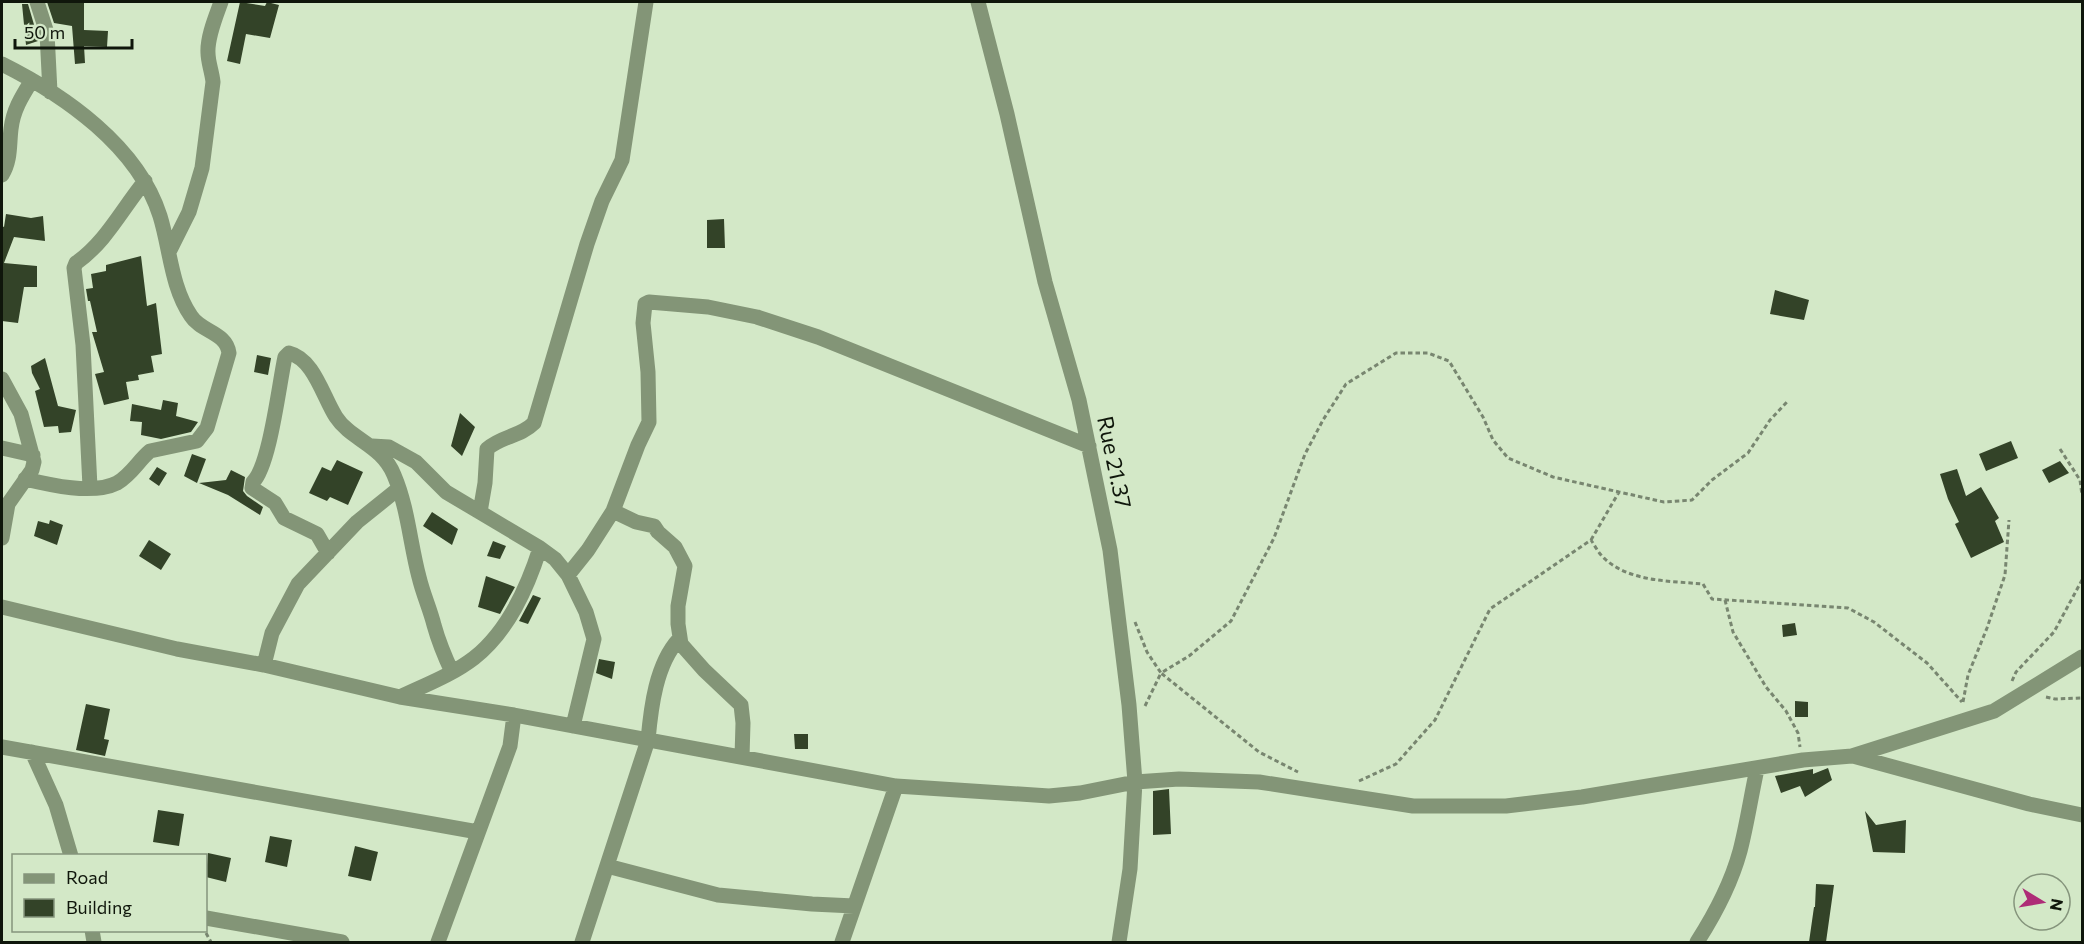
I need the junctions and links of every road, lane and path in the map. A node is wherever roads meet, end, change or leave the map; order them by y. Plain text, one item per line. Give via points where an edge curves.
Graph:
1 (37, 2) edge
2 (221, 2) edge
3 (646, 2) edge
4 (978, 2) edge
5 (2, 64) edge
6 (32, 80) junction
7 (50, 92) junction
8 (2, 175) edge
9 (145, 181) junction
10 (169, 252) junction
11 (2, 379) edge
12 (1787, 402) dead end
13 (372, 446) junction
14 (1089, 446) junction
15 (2, 448) edge
16 (2060, 449) dead end
17 (33, 455) junction
18 (25, 479) junction
19 (90, 487) junction
20 (398, 489) junction
21 (1619, 492) junction
22 (2082, 495) edge
23 (613, 511) junction
24 (480, 512) junction
25 (2009, 520) dead end
26 (2, 538) edge
27 (1591, 540) junction
28 (540, 548) junction
29 (328, 553) junction
30 (568, 575) junction
31 (2082, 580) edge
32 (1725, 600) junction
33 (2, 607) edge
34 (1134, 619) dead end
35 (679, 639) junction
36 (2082, 657) edge
37 (264, 665) junction
38 (452, 672) junction
39 (1161, 673) junction
40 (2024, 692) junction
41 (400, 697) junction
42 (2082, 698) edge
43 (1962, 702) junction
44 (2001, 707) junction
45 (1986, 714) junction
46 (514, 715) junction
47 (573, 726) junction
48 (1132, 734) junction
49 (648, 740) junction
50 (2, 747) edge
51 (32, 752) junction
52 (1852, 756) junction
53 (742, 757) junction
54 (1803, 760) junction
55 (1757, 769) junction
56 (1299, 772) dead end
57 (1350, 781) dead end
58 (1135, 782) junction
59 (896, 786) junction
60 (2082, 815) edge
61 (478, 832) junction
62 (71, 854) edge
63 (607, 866) junction
64 (854, 906) junction
65 (207, 918) edge
66 (342, 942) edge
67 (438, 942) edge
68 (582, 942) edge
69 (842, 942) edge
70 (1119, 942) edge
71 (1697, 942) edge

1 - 7 street via 47,33
2 - 10 street via 208,53 213,82 202,168 189,212
3 - 24 street via 622,160 587,244 534,423 487,449
4 - 14 street, Rue 21.37
5 - 6 street
6 - 7 street
6 - 8 street via 15,110 9,160
7 - 9 street via 102,129
9 - 10 street via 160,216
9 - 19 street via 105,238 74,268 83,345
10 - 19 street via 191,317 228,344 229,353 207,428 197,441 150,451 116,483
11 - 17 street via 21,414
12 - 21 path via 1748,453 1692,500 1664,502
13 - 20 street via 387,462
13 - 24 street via 389,447 416,462 446,492
13 - 29 street via 343,426 320,384 300,357 289,353 285,357 265,460 252,488 274,503 284,518 317,534
14 - 23 street via 818,337 757,317 649,302 645,304 643,323 649,422
14 - 48 street, Rue 21.37 via 1110,550
15 - 17 street
16 - 22 path via 2080,480
17 - 18 street via 32,470
18 - 19 street via 72,488
18 - 26 street via 8,504
20 - 29 street via 357,522
20 - 38 street via 419,579 439,645
21 - 27 path
21 - 39 path via 1553,477 1508,458 1493,440 1449,361 1428,353 1396,352 1346,384 1323,420 1305,454 1274,538 1231,621 1189,656
23 - 30 street
23 - 35 street via 654,526 675,547 685,566 678,606
24 - 28 street
25 - 43 path via 2005,575
27 - 32 path via 1604,559 1627,573 1703,584 1712,599
27 - 57 path via 1490,609 1436,720 1396,764 1360,781
28 - 30 street
28 - 38 street via 511,616 474,658
29 - 37 street via 298,584 272,633
30 - 47 street via 594,639
31 - 44 path via 2054,632 2016,672
32 - 43 path via 1848,608 1874,622 1927,663
32 - 54 path via 1733,632 1798,733
33 - 37 street via 177,649
34 - 39 path via 1147,652
35 - 49 street via 657,684
35 - 53 street via 741,705
36 - 40 street
37 - 41 street
38 - 41 street
39 - 48 path
39 - 56 path via 1260,752
40 - 42 path via 2055,699
40 - 44 street
41 - 46 street
43 - 45 path
44 - 45 street
45 - 52 street
46 - 47 street
46 - 61 street via 510,746
47 - 49 street
48 - 58 street, Rue 21.37
49 - 53 street
49 - 63 street
50 - 51 street
51 - 61 street
51 - 62 street via 56,805
52 - 54 street
52 - 60 street
53 - 59 street
54 - 55 street
55 - 58 street via 1506,806 1413,806 1259,782
55 - 71 street via 1740,851 1712,920
58 - 59 street via 1049,796
58 - 70 street, Rue 21.37 via 1130,869
59 - 64 street
61 - 67 street
63 - 64 street via 718,895
63 - 68 street
64 - 69 street
65 - 66 street

